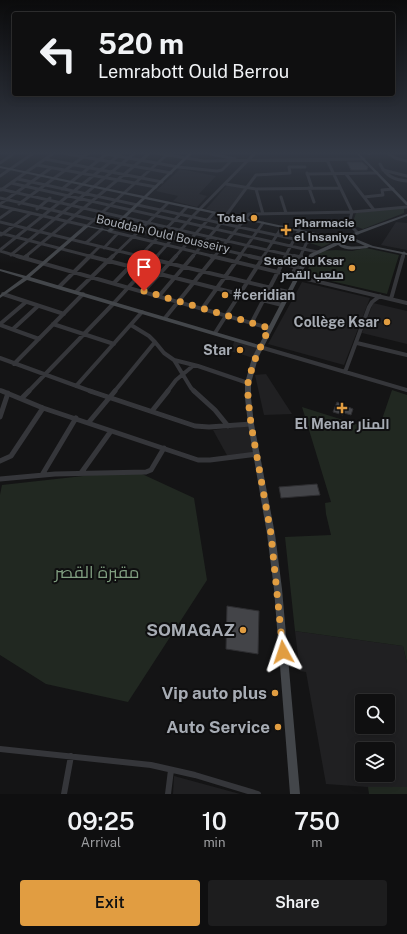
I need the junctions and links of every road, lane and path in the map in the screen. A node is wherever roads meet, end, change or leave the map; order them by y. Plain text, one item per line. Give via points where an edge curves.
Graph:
1 (21, 189) edge
2 (34, 189) edge
3 (62, 189) edge
4 (67, 189) edge
5 (78, 189) edge
6 (92, 189) edge
7 (103, 189) edge
8 (128, 189) edge
9 (154, 189) edge
10 (221, 189) edge
11 (246, 189) edge
12 (256, 189) edge
13 (310, 189) edge
14 (341, 189) edge
15 (358, 189) edge
16 (393, 189) joint
17 (1, 190) edge
18 (39, 190) junction
19 (107, 190) junction
20 (75, 191) junction
21 (16, 192) junction
22 (124, 193) junction
23 (56, 194) junction
24 (86, 194) junction
25 (31, 196) junction
26 (68, 196) junction
27 (400, 196) junction
28 (99, 197) junction
29 (281, 197) dead end
30 (364, 197) junction
31 (0, 198) edge
32 (144, 198) junction
33 (80, 199) junction
34 (6, 200) junction
35 (48, 200) junction
36 (116, 200) junction
37 (407, 200) edge
38 (60, 202) junction
39 (93, 202) junction
40 (314, 202) dead end
41 (21, 203) junction
42 (168, 203) junction
43 (0, 205) edge
44 (72, 205) junction
45 (110, 205) junction
46 (137, 205) junction
47 (407, 206) edge
48 (38, 207) junction
49 (187, 207) junction
50 (86, 208) junction
51 (13, 209) junction
52 (50, 210) junction
53 (131, 210) junction
54 (160, 210) junction
55 (200, 210) junction
56 (374, 210) junction
57 (103, 212) junction
58 (352, 212) junction
59 (30, 213) junction
60 (63, 213) junction
61 (214, 213) junction
62 (286, 213) junction
63 (179, 214) junction
64 (263, 214) junction
65 (226, 215) junction
66 (407, 215) edge
67 (44, 216) junction
68 (76, 216) junction
69 (155, 216) junction
70 (124, 217) junction
71 (192, 217) junction
72 (0, 218) edge
73 (56, 218) junction
74 (245, 219) junction
75 (94, 220) junction
76 (174, 220) junction
77 (208, 221) junction
78 (0, 222) edge
79 (70, 222) junction
80 (148, 222) junction
81 (188, 223) junction
82 (220, 223) junction
83 (263, 223) junction
84 (14, 225) junction
85 (116, 225) junction
86 (88, 226) junction
87 (202, 226) junction
88 (168, 227) junction
89 (282, 227) junction
90 (28, 228) junction
91 (239, 228) junction
92 (102, 229) junction
93 (216, 229) junction
94 (140, 230) junction
95 (181, 230) junction
96 (299, 230) junction
97 (109, 231) junction
98 (257, 231) junction
99 (40, 232) junction
100 (360, 232) junction
101 (118, 233) junction
102 (195, 233) junction
103 (311, 233) junction
104 (1, 234) edge
105 (234, 234) junction
106 (54, 235) junction
107 (160, 235) junction
108 (277, 235) junction
109 (209, 236) junction
110 (325, 236) junction
111 (132, 237) junction
112 (16, 238) junction
113 (174, 238) junction
114 (253, 238) junction
115 (344, 238) junction
116 (72, 239) junction
117 (294, 239) junction
118 (30, 240) junction
119 (228, 241) junction
120 (356, 241) junction
121 (154, 242) junction
122 (188, 242) junction
123 (272, 242) junction
124 (308, 242) junction
125 (86, 243) junction
126 (338, 243) junction
127 (43, 244) junction
128 (167, 245) junction
129 (202, 245) junction
130 (248, 245) junction
131 (101, 247) junction
132 (291, 247) junction
133 (355, 247) junction
134 (372, 247) junction
135 (182, 248) junction
136 (345, 248) junction
137 (62, 249) junction
138 (220, 249) junction
139 (305, 249) junction
140 (324, 249) junction
141 (267, 250) junction
142 (0, 251) edge
143 (118, 251) junction
144 (196, 252) junction
145 (317, 252) junction
146 (242, 254) junction
147 (287, 254) junction
148 (405, 254) edge
149 (12, 255) junction
150 (90, 256) junction
151 (215, 256) junction
152 (140, 257) junction
153 (300, 257) junction
154 (24, 258) junction
155 (308, 259) junction
156 (154, 260) junction
157 (261, 260) junction
158 (108, 261) junction
159 (236, 262) junction
160 (44, 264) junction
161 (169, 264) junction
162 (282, 264) junction
163 (130, 266) junction
164 (257, 266) junction
165 (184, 267) junction
166 (295, 267) junction
167 (302, 268) junction
168 (0, 270) edge
169 (144, 270) junction
170 (203, 271) junction
171 (74, 272) junction
172 (278, 272) junction
173 (160, 274) junction
174 (294, 276) junction
175 (26, 277) junction
176 (92, 277) junction
177 (224, 277) junction
178 (174, 278) junction
179 (247, 282) junction
180 (114, 283) junction
181 (194, 283) junction
182 (59, 287) junction
183 (129, 287) junction
184 (270, 288) junction
185 (216, 289) junction
186 (144, 291) junction
187 (76, 292) junction
188 (288, 292) junction
189 (83, 294) junction
190 (239, 294) junction
191 (1, 295) edge
192 (159, 296) junction
193 (380, 296) junction
194 (391, 299) junction
195 (264, 300) junction
196 (26, 302) junction
197 (178, 302) junction
198 (114, 303) junction
199 (407, 303) edge
200 (282, 305) junction
201 (38, 306) junction
202 (202, 309) junction
203 (142, 312) junction
204 (64, 314) junction
205 (226, 316) junction
206 (165, 318) junction
207 (252, 322) junction
208 (0, 324) edge
209 (53, 324) junction
210 (130, 325) junction
211 (269, 328) junction
212 (13, 329) junction
213 (215, 333) junction
214 (84, 334) junction
215 (39, 339) junction
216 (155, 342) junction
217 (357, 343) junction
218 (114, 344) junction
219 (260, 347) junction
220 (407, 354) edge
221 (0, 358) edge
222 (174, 360) junction
223 (14, 364) junction
224 (194, 365) junction
225 (345, 372) junction
226 (182, 373) junction
227 (45, 375) junction
228 (248, 383) junction
229 (76, 386) junction
230 (0, 390) edge
231 (407, 390) edge
232 (8, 393) junction
233 (110, 397) junction
234 (22, 398) junction
235 (43, 408) junction
236 (152, 411) junction
237 (0, 417) edge
238 (76, 418) junction
239 (89, 422) junction
240 (251, 424) junction
241 (228, 426) junction
242 (111, 431) junction
243 (164, 448) junction
244 (257, 454) junction
245 (0, 461) edge
246 (81, 473) junction
247 (42, 475) junction
248 (0, 479) edge
249 (0, 749) edge
250 (71, 756) junction
251 (171, 770) junction
252 (64, 794) edge
253 (168, 794) edge
254 (258, 794) edge
255 (295, 794) edge

1 - 21 street
2 - 18 street
3 - 23 street
4 - 20 street
5 - 20 street
6 - 24 street
7 - 19 street
8 - 22 street
9 - 32 street
10 - 55 street
11 - 65 street
12 - 64 street
13 - 40 street
14 - 58 street
15 - 30 street
16 - 27 street
16 - 30 street via 382,190 383,195
17 - 21 street
18 - 23 street
18 - 25 street
19 - 22 street
19 - 28 street
20 - 24 street
20 - 26 street
21 - 25 street
21 - 34 street
22 - 32 street
22 - 36 street
23 - 26 street
23 - 35 street
24 - 28 street
24 - 33 street
25 - 35 street
25 - 41 street
26 - 33 street
26 - 38 street
27 - 37 street
27 - 47 street
28 - 36 street
28 - 39 street
29 - 62 street
30 - 56 street
31 - 34 street
32 - 42 street
32 - 46 street
33 - 39 street
33 - 44 street
34 - 41 street
34 - 43 street
35 - 38 street
35 - 48 street
36 - 45 street
36 - 46 street
38 - 44 street
38 - 52 street
39 - 45 street
39 - 50 street
41 - 48 street
41 - 51 street
42 - 49 street
42 - 54 street
43 - 51 street, Bouddah Ould Bousseiry
44 - 50 street
44 - 60 street
45 - 53 street
45 - 57 street
46 - 53 street
46 - 54 street
47 - 56 street
48 - 52 street
48 - 59 street
49 - 55 street
49 - 63 street
50 - 57 street
50 - 68 street
51 - 59 street, Bouddah Ould Bousseiry
51 - 72 street
52 - 60 street
52 - 67 street
53 - 69 street
53 - 70 street
54 - 63 street
54 - 69 street
55 - 61 street
55 - 71 street
56 - 58 street
57 - 70 street
57 - 75 street
58 - 62 street
58 - 100 street via 349,224
59 - 67 street, Bouddah Ould Bousseiry
59 - 84 street
60 - 68 street
60 - 73 street
61 - 65 street
61 - 77 street
62 - 64 street
63 - 71 street
63 - 76 street
64 - 74 street via 249,214
65 - 74 street
65 - 82 street
66 - 100 street
67 - 73 street, Bouddah Ould Bousseiry
67 - 90 street
68 - 75 street
68 - 79 street
69 - 76 street
69 - 80 street
70 - 80 street
70 - 85 street
71 - 77 street
71 - 81 street
73 - 79 street, Bouddah Ould Bousseiry
73 - 99 street
74 - 83 street
74 - 91 street
75 - 85 street
75 - 86 street
76 - 81 street
76 - 88 street
77 - 82 street
77 - 87 street
78 - 84 street
79 - 86 street, Bouddah Ould Bousseiry
79 - 106 street
80 - 88 street
80 - 94 street
81 - 87 street
81 - 95 street
82 - 91 street
82 - 93 street
83 - 89 street
83 - 98 street
84 - 90 street
84 - 104 street
85 - 94 street
85 - 97 street
86 - 92 street, Bouddah Ould Bousseiry
86 - 116 street
87 - 93 street
87 - 102 street
88 - 95 street
88 - 107 street
89 - 96 street
89 - 108 street
90 - 99 street
90 - 112 street
91 - 98 street
91 - 105 street
92 - 97 street, Bouddah Ould Bousseiry
92 - 125 street
93 - 105 street
93 - 109 street
94 - 107 street
94 - 111 street
95 - 102 street
95 - 113 street
96 - 103 street
96 - 117 street
97 - 101 street, Bouddah Ould Bousseiry
98 - 108 street
98 - 114 street
99 - 106 street
99 - 118 street
100 - 115 street
100 - 120 street
101 - 111 street, Bouddah Ould Bousseiry
101 - 131 street
102 - 109 street
102 - 122 street
103 - 110 street
103 - 124 street
104 - 112 street
105 - 114 street
105 - 119 street
106 - 116 street
106 - 127 street
107 - 113 street
107 - 121 street
108 - 117 street
108 - 123 street
109 - 119 street
109 - 129 street
110 - 115 street
110 - 126 street
111 - 121 street, Bouddah Ould Bousseiry
111 - 143 street
112 - 118 street
112 - 142 street
113 - 122 street
113 - 128 street
114 - 123 street
114 - 130 street
115 - 120 street
115 - 126 street
116 - 125 street
116 - 137 street
117 - 124 street
117 - 132 street
118 - 127 street
118 - 149 street
119 - 130 street
119 - 138 street
120 - 133 street via 358,245
120 - 134 street
121 - 128 street, Bouddah Ould Bousseiry
121 - 152 street
122 - 129 street
122 - 135 street
123 - 132 street
123 - 141 street
124 - 139 street
125 - 131 street
126 - 136 street
126 - 140 street
127 - 137 street
127 - 154 street
128 - 135 street, Bouddah Ould Bousseiry
128 - 156 street
129 - 138 street
129 - 144 street
130 - 141 street
130 - 146 street
131 - 143 street
131 - 150 street
132 - 139 street
132 - 147 street
133 - 134 street
133 - 136 street
134 - 148 street
135 - 144 street, Bouddah Ould Bousseiry
135 - 161 street
136 - 140 street
137 - 150 street
137 - 160 street
138 - 146 street
138 - 151 street
139 - 145 street
139 - 153 street
140 - 145 street
141 - 147 street
141 - 157 street
142 - 149 street
143 - 152 street
143 - 158 street
144 - 151 street, Bouddah Ould Bousseiry
144 - 165 street
145 - 155 street
146 - 157 street
146 - 159 street
147 - 153 street
147 - 162 street
148 - 194 street
149 - 154 street
150 - 158 street
150 - 171 street
151 - 159 street, Bouddah Ould Bousseiry
151 - 170 street
152 - 156 street
152 - 163 street
153 - 155 street
153 - 166 street
154 - 160 street
155 - 167 street
156 - 161 street
156 - 169 street
157 - 162 street
157 - 164 street
158 - 163 street
158 - 176 street
159 - 164 street, Bouddah Ould Bousseiry
159 - 177 street
160 - 171 street
160 - 175 street
161 - 165 street
161 - 173 street
162 - 166 street
162 - 172 street
163 - 169 street
163 - 180 street
164 - 172 street, Bouddah Ould Bousseiry
164 - 179 street
165 - 170 street
165 - 178 street
166 - 167 street
166 - 174 street
167 - 174 street
168 - 175 street
169 - 173 street
169 - 183 street
170 - 177 street
170 - 181 street
171 - 176 street
171 - 182 street
172 - 174 street, Bouddah Ould Bousseiry
172 - 184 street
173 - 178 street
173 - 186 street
174 - 188 street
174 - 193 street, Bouddah Ould Bousseiry
175 - 182 street
175 - 191 street
176 - 180 street
176 - 187 street
177 - 179 street
177 - 185 street
178 - 181 street
178 - 192 street
179 - 184 street
179 - 190 street
180 - 183 street
181 - 185 street
181 - 197 street
182 - 187 street
183 - 186 street
183 - 198 street
184 - 188 street
184 - 195 street
185 - 190 street
185 - 202 street
186 - 192 street
187 - 189 street
188 - 200 street
189 - 198 street
189 - 204 street
190 - 195 street
190 - 205 street
191 - 196 street
192 - 197 street
193 - 194 street, Bouddah Ould Bousseiry
193 - 217 street via 370,304
194 - 199 street, Bouddah Ould Bousseiry
195 - 200 street
195 - 207 street
196 - 201 street
196 - 208 street
197 - 202 street
197 - 206 street
198 - 203 street
198 - 214 street
200 - 211 street
201 - 204 street
201 - 212 street
202 - 205 street
203 - 206 street
203 - 210 street
204 - 209 street
205 - 207 street
205 - 213 street
206 - 213 street
207 - 211 street
208 - 212 street
209 - 214 street
209 - 215 street
210 - 216 street
210 - 218 street
211 - 219 street
212 - 215 street
213 - 219 street
214 - 218 street
214 - 227 street
215 - 223 street
216 - 222 street
216 - 233 street
217 - 220 street
217 - 225 street
218 - 229 street
219 - 225 street
219 - 228 street
221 - 223 street
222 - 224 street
222 - 226 street
223 - 227 street
224 - 226 street
224 - 228 street
225 - 231 street
226 - 236 street
226 - 241 street via 191,388
227 - 229 street
227 - 234 street
228 - 240 street
229 - 233 street
230 - 232 street
232 - 234 street
232 - 237 street
233 - 236 street
233 - 239 street
234 - 235 street
235 - 238 street
235 - 245 street via 11,456
236 - 241 street via 202,427
238 - 239 street
238 - 247 street
239 - 242 street
240 - 241 street
240 - 244 street
242 - 243 street
242 - 246 street
243 - 244 street via 203,460
243 - 246 street via 151,470 146,472
244 - 255 street via 278,589
246 - 247 street
247 - 248 street
249 - 250 street
250 - 251 street via 151,765
250 - 252 street
251 - 253 street
251 - 254 street

